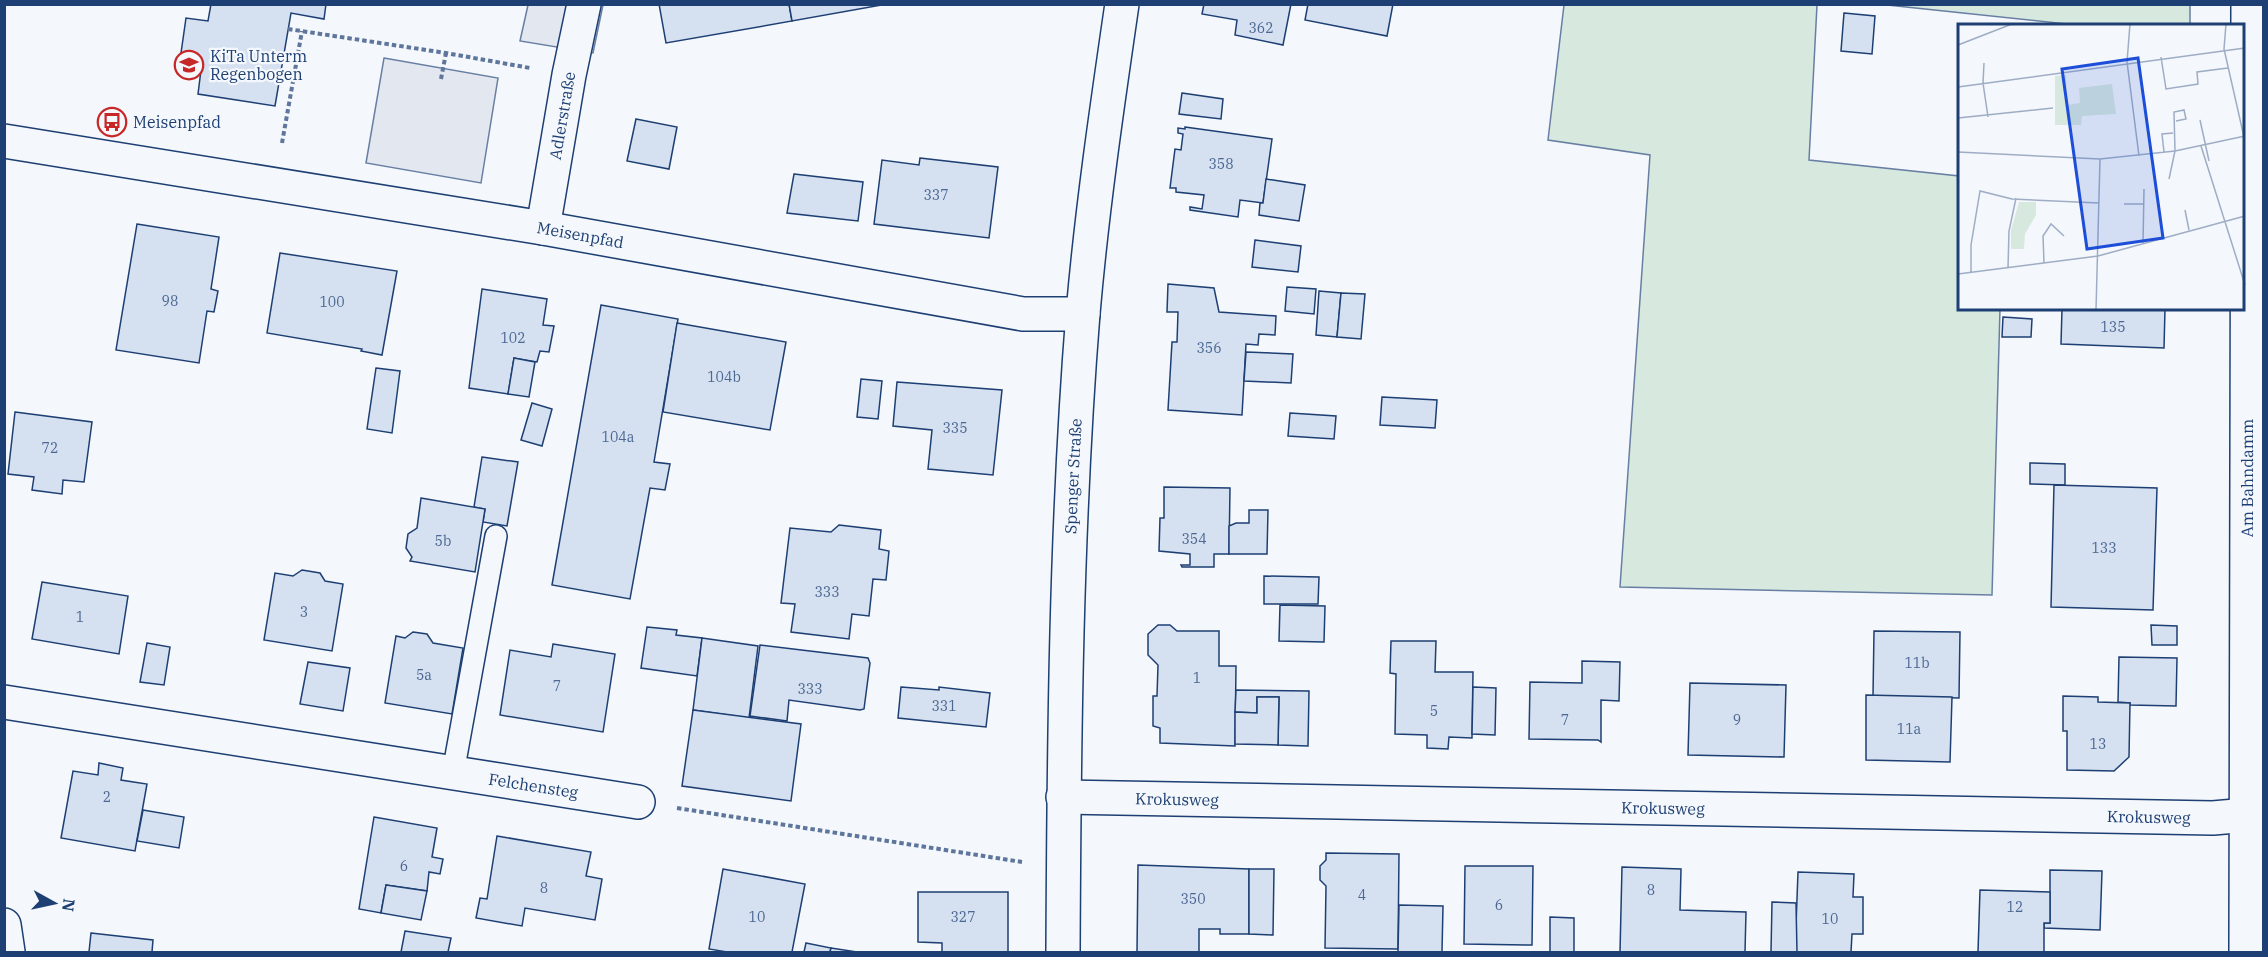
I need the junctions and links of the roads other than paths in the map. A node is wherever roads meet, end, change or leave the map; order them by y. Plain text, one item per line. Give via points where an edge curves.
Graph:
1 (584, 4) edge
2 (1122, 4) edge
3 (2248, 4) edge
4 (4, 141) edge
5 (543, 228) junction
6 (1083, 314) junction
7 (496, 536) dead end
8 (4, 702) edge
9 (453, 773) junction
10 (1063, 797) junction
11 (638, 802) road end
12 (2255, 817) edge
13 (4, 925) edge
14 (8, 952) edge
15 (1063, 952) edge
16 (2246, 952) edge

1 - 5 street, Adlerstraße
2 - 6 street, Spenger Straße
3 - 12 street, Am Bahndamm
4 - 5 street, Meisenpfad
5 - 6 street, Meisenpfad via 1023,314
6 - 10 street, Spenger Straße via 1069,577
7 - 9 lane
8 - 9 street, Felchensteg
9 - 11 street, Felchensteg
10 - 12 street, Krokusweg
10 - 15 street, Spenger Straße
12 - 16 street, Am Bahndamm
13 - 14 street

